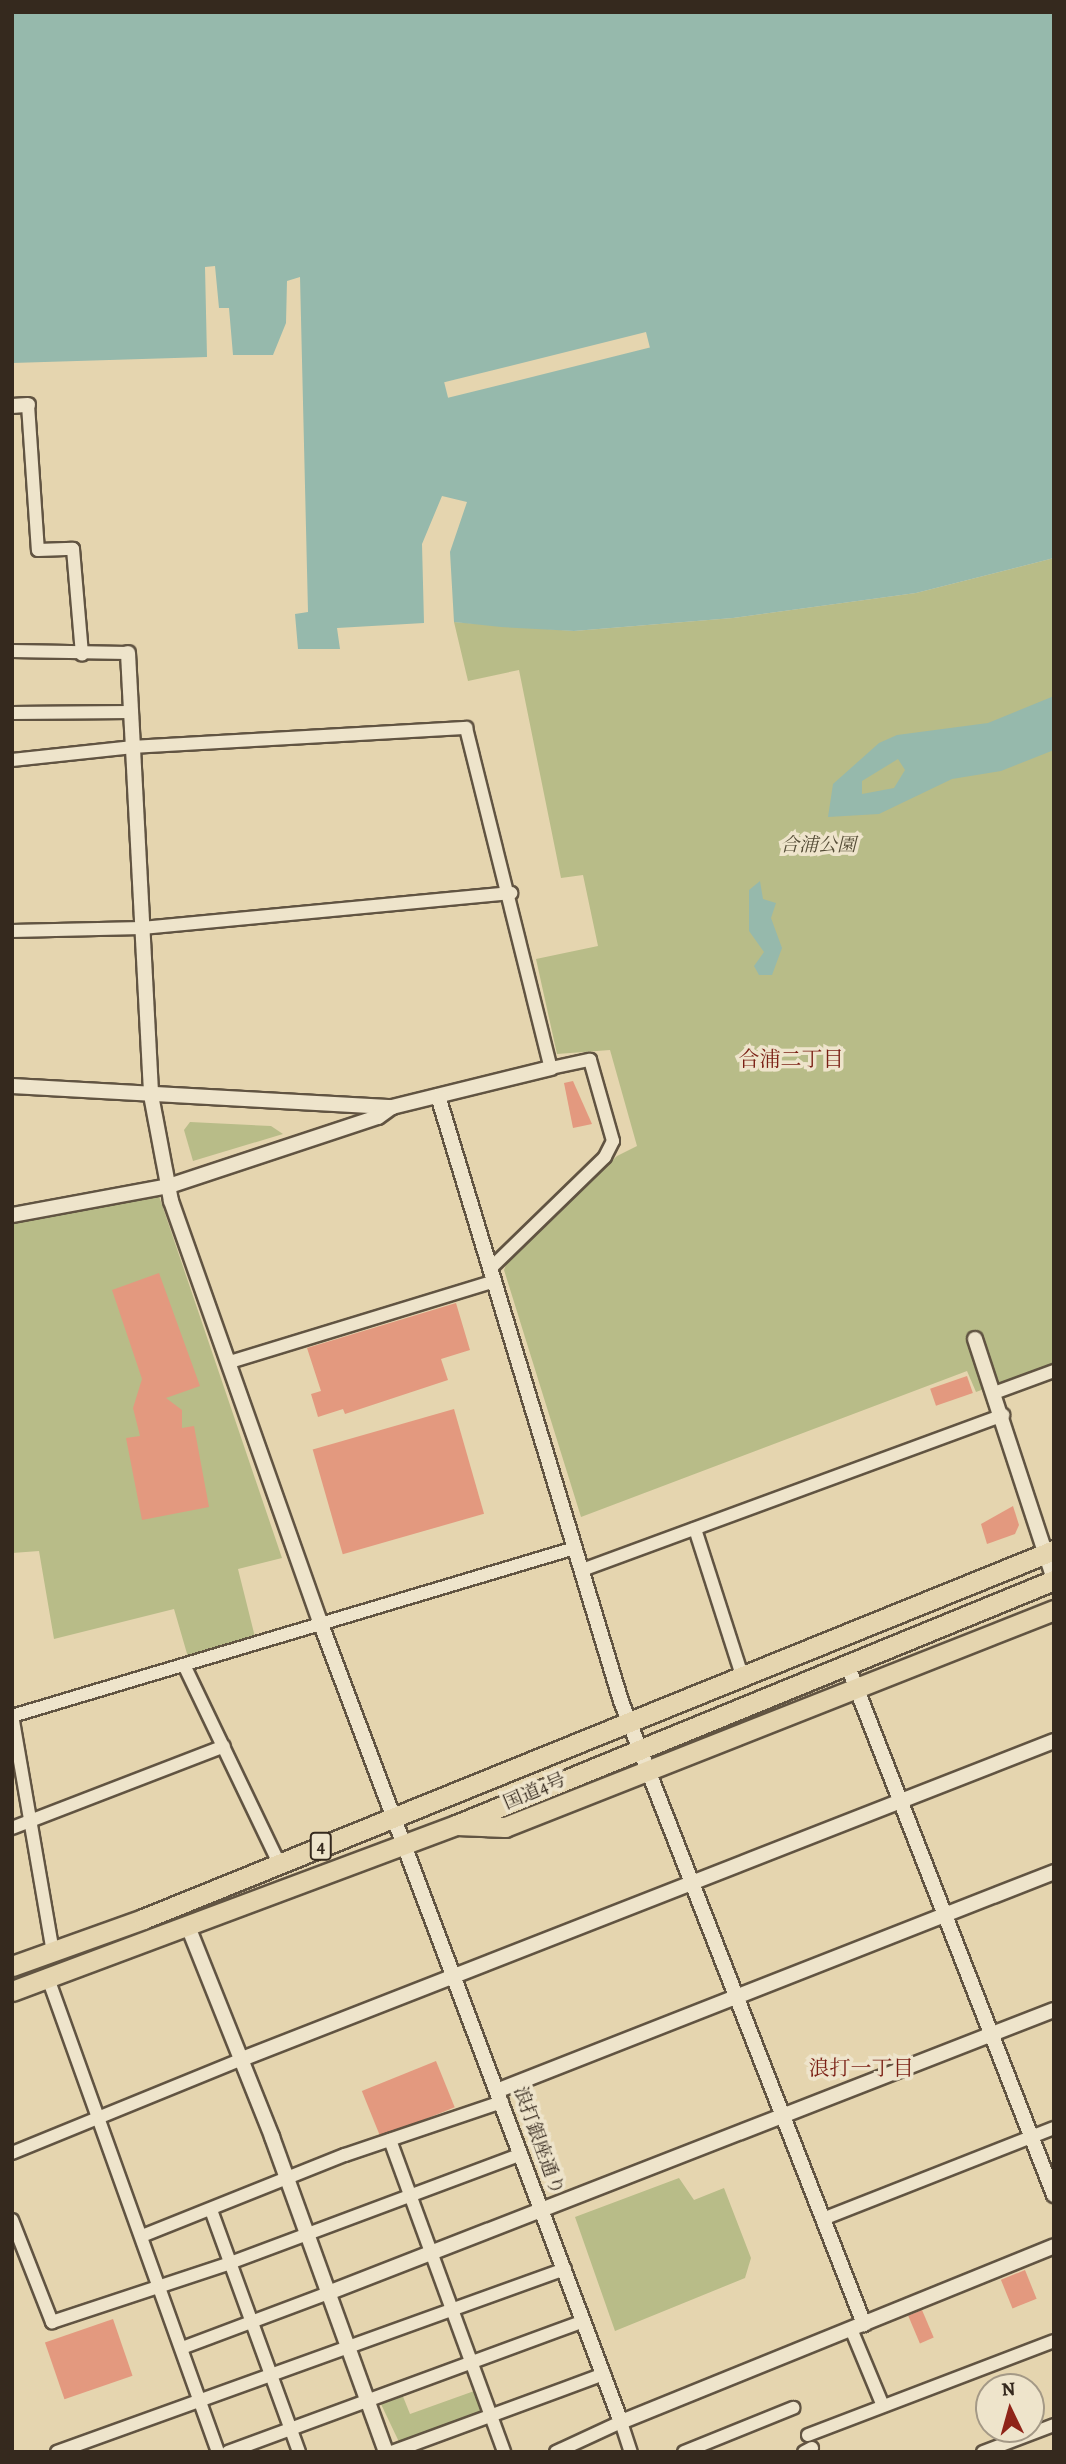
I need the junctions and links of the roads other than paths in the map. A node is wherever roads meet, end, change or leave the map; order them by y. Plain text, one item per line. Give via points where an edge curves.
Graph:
1 (28, 404) joint
2 (12, 406) edge
3 (12, 651) edge
4 (128, 653) joint
5 (82, 655) junction
6 (130, 712) junction
7 (12, 713) edge
8 (133, 747) junction
9 (12, 760) edge
10 (511, 892) junction
11 (142, 928) junction
12 (12, 931) edge
13 (551, 1068) junction
14 (12, 1086) edge
15 (150, 1095) junction
16 (438, 1096) junction
17 (392, 1107) junction
18 (169, 1185) junction
19 (12, 1215) edge
20 (493, 1275) junction
21 (975, 1339) dead end
22 (230, 1362) junction
23 (1054, 1371) edge
24 (995, 1393) junction
25 (1003, 1415) junction
26 (695, 1530) junction
27 (575, 1548) junction
28 (1050, 1552) edge
29 (582, 1570) junction
30 (1054, 1579) edge
31 (1054, 1610) edge
32 (323, 1627) junction
33 (847, 1664) junction
34 (185, 1667) junction
35 (742, 1675) junction
36 (857, 1689) junction
37 (12, 1716) edge
38 (629, 1722) junction
39 (1054, 1741) edge
40 (224, 1746) junction
41 (639, 1748) junction
42 (647, 1771) junction
43 (900, 1802) junction
44 (394, 1817) junction
45 (33, 1821) junction
46 (456, 1825) junction
47 (12, 1828) edge
48 (405, 1844) junction
49 (279, 1863) junction
50 (1054, 1872) edge
51 (692, 1884) junction
52 (944, 1915) junction
53 (189, 1929) junction
54 (53, 1953) junction
55 (12, 1966) edge
56 (457, 1975) junction
57 (49, 1981) junction
58 (12, 1992) edge
59 (737, 1997) junction
60 (1054, 2010) edge
61 (991, 2035) junction
62 (242, 2059) junction
63 (501, 2096) junction
64 (782, 2115) junction
65 (99, 2116) junction
66 (1054, 2128) edge
67 (1031, 2137) junction
68 (390, 2140) junction
69 (12, 2153) edge
70 (521, 2154) junction
71 (288, 2179) junction
72 (411, 2195) junction
73 (1054, 2195) edge
74 (211, 2210) junction
75 (543, 2211) junction
76 (823, 2219) junction
77 (12, 2220) edge
78 (307, 2234) junction
79 (142, 2236) junction
80 (1054, 2246) edge
81 (432, 2253) junction
82 (230, 2263) junction
83 (565, 2269) junction
84 (160, 2286) junction
85 (328, 2293) junction
86 (453, 2311) junction
87 (252, 2322) junction
88 (584, 2322) junction
89 (857, 2326) junction
90 (1054, 2342) edge
91 (182, 2348) junction
92 (348, 2350) junction
93 (473, 2363) junction
94 (604, 2374) junction
95 (272, 2378) junction
96 (367, 2402) junction
97 (201, 2403) junction
98 (883, 2406) junction
99 (793, 2408) dead end
100 (491, 2416) junction
101 (621, 2422) junction
102 (1054, 2425) edge
103 (291, 2429) junction
104 (808, 2435) dead end
105 (57, 2452) edge
106 (219, 2452) edge
107 (228, 2452) edge
108 (299, 2452) edge
109 (386, 2452) edge
110 (392, 2452) edge
111 (504, 2452) edge
112 (556, 2452) edge
113 (631, 2452) edge
114 (684, 2452) edge
115 (983, 2452) edge

1 - 2 street
1 - 5 street via 38,550 74,549
3 - 5 street
4 - 5 street
4 - 6 street, 浪打銀座通り
6 - 7 street
6 - 8 street, 浪打銀座通り
8 - 9 street
8 - 10 street via 466,728
8 - 11 street, 浪打銀座通り
10 - 11 street
10 - 13 street
11 - 12 street
11 - 15 street, 浪打銀座通り
13 - 16 street
13 - 20 street via 590,1060 613,1141
14 - 15 street
15 - 17 street
15 - 18 street, 浪打銀座通り
16 - 17 street
16 - 20 street
17 - 18 street via 378,1117
18 - 19 street
18 - 22 street, 浪打銀座通り
20 - 22 street
20 - 27 street
21 - 24 street
22 - 32 street, 浪打銀座通り
23 - 24 street
24 - 25 street
25 - 26 street
25 - 28 street
26 - 29 street
26 - 35 street
27 - 29 street
27 - 32 street
28 - 30 street
28 - 35 highway, 国道4号 / 4
29 - 38 street
30 - 33 highway, 国道4号 / 4
31 - 36 highway
32 - 34 street
32 - 44 street, 浪打銀座通り
33 - 36 street
33 - 41 highway, 国道4号 / 4
34 - 37 street
34 - 40 street
35 - 38 highway, 国道4号 / 4
36 - 42 highway
36 - 43 street
37 - 45 street
38 - 41 street
38 - 44 highway, 国道4号 / 4
39 - 43 street
40 - 45 street
40 - 49 street
41 - 42 street
41 - 46 highway, 国道4号 / 4
42 - 46 highway via 494,1830
42 - 51 street
43 - 51 street
43 - 52 street
44 - 48 street, 浪打銀座通り
44 - 49 highway, 国道4号 / 4
45 - 47 street
45 - 54 street
46 - 48 highway, 国道4号 / 4
48 - 53 highway, 国道4号 / 4
48 - 56 street, 浪打銀座通り
49 - 54 highway, 国道4号 / 4
50 - 52 street
51 - 56 street
51 - 59 street
52 - 59 street
52 - 61 street
53 - 57 highway, 国道4号 / 4
53 - 62 street
54 - 55 highway, 国道4号 / 4
56 - 62 street
56 - 63 street, 浪打銀座通り
57 - 58 highway, 国道4号 / 4
57 - 65 street
59 - 63 street
59 - 64 street
60 - 61 street
61 - 64 street
61 - 67 street
62 - 65 street
62 - 71 street
63 - 68 street
63 - 70 street, 浪打銀座通り
64 - 75 street
64 - 76 street
65 - 69 street
65 - 79 street
66 - 67 street
67 - 73 street
67 - 76 street
68 - 71 street
68 - 72 street
70 - 72 street
70 - 75 street, 浪打銀座通り
71 - 74 street
71 - 78 street
72 - 78 street
72 - 81 street
74 - 79 street
74 - 82 street
75 - 81 street
75 - 83 street, 浪打銀座通り
76 - 89 street
77 - 84 street via 51,2322
78 - 82 street
78 - 85 street
79 - 84 street
80 - 89 street
81 - 85 street
81 - 86 street
82 - 84 street
82 - 87 street
83 - 86 street
83 - 88 street, 浪打銀座通り
84 - 91 street
85 - 87 street
85 - 92 street
86 - 92 street
86 - 93 street
87 - 91 street
87 - 95 street
88 - 93 street
88 - 94 street, 浪打銀座通り
89 - 98 street
89 - 101 street
90 - 98 street
91 - 97 street
92 - 95 street
92 - 96 street
93 - 96 street
93 - 100 street
94 - 100 street
94 - 101 street, 浪打銀座通り
95 - 97 street
95 - 103 street
96 - 103 street
96 - 109 street
97 - 105 street
97 - 106 street
98 - 104 street
99 - 114 street
100 - 110 street
100 - 111 street
101 - 112 street
101 - 113 street, 浪打銀座通り
102 - 115 street
103 - 107 street
103 - 108 street

